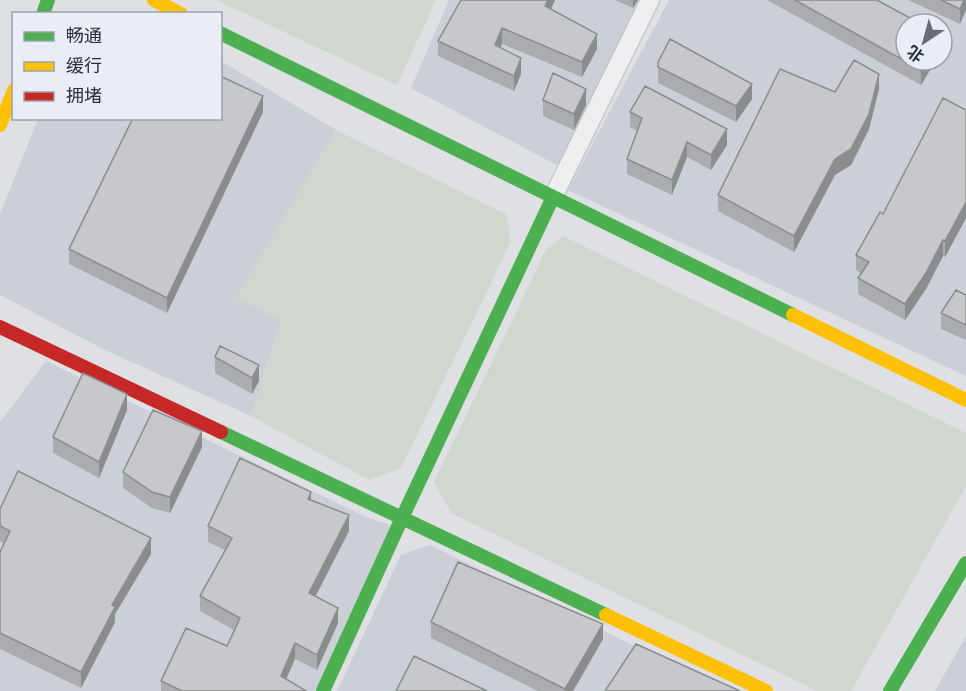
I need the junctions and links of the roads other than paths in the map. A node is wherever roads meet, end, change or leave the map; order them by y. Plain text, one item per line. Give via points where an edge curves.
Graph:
1 (154, 0) edge
2 (650, 0) edge
3 (178, 12) edge
4 (222, 34) edge
5 (12, 95) edge
6 (0, 125) edge
7 (553, 197) junction
8 (0, 327) edge
9 (966, 400) edge
10 (402, 518) junction
11 (966, 563) edge
12 (323, 691) edge
13 (766, 691) edge
14 (890, 691) edge

1 - 3 street
2 - 7 street
4 - 7 street
5 - 6 street
7 - 9 street
7 - 10 street
8 - 10 street
10 - 12 street
10 - 13 street
11 - 14 street

